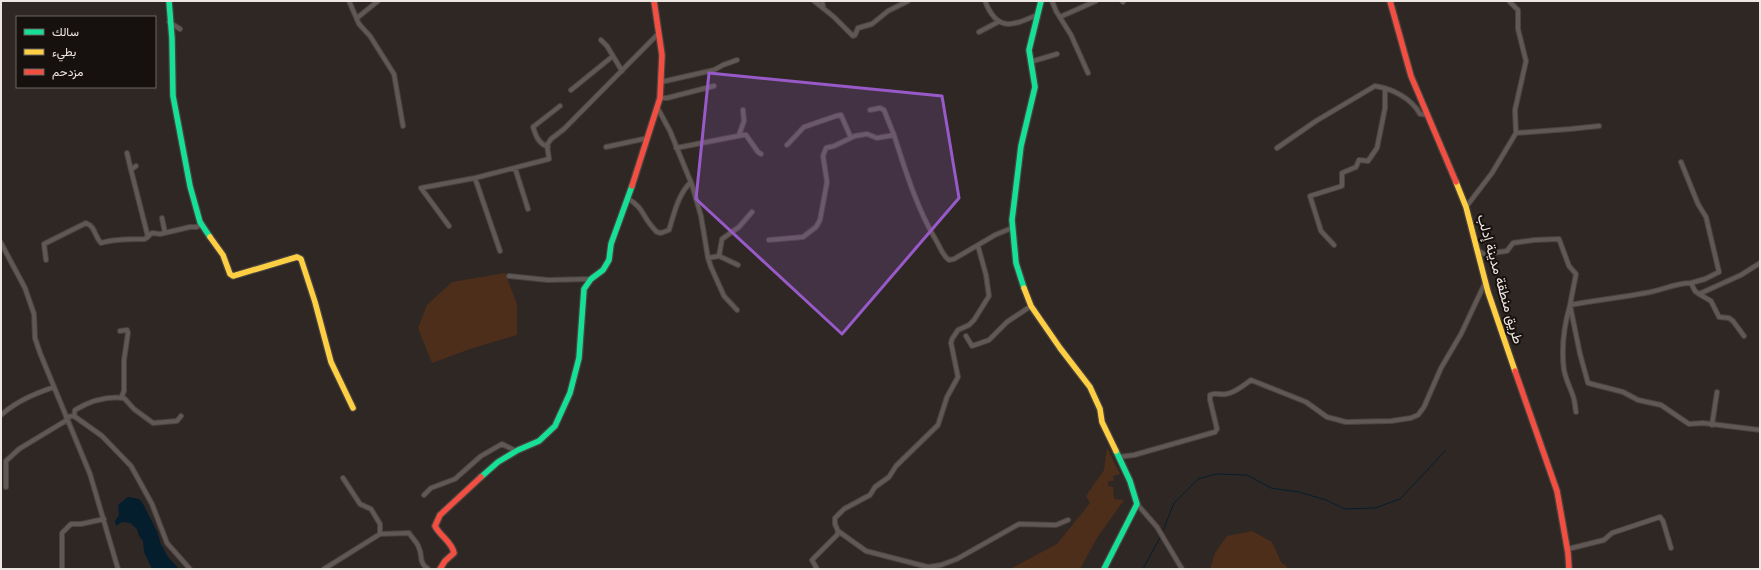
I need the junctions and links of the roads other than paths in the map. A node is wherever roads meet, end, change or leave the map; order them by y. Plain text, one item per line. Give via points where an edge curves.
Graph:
1 (168, 1) edge
2 (349, 1) edge
3 (378, 1) edge
4 (654, 1) edge
5 (814, 1) edge
6 (822, 1) edge
7 (908, 1) edge
8 (985, 1) edge
9 (1041, 1) edge
10 (1048, 1) edge
11 (1052, 1) edge
12 (1096, 1) edge
13 (1390, 1) edge
14 (1509, 1) edge
15 (823, 6) junction
16 (1037, 15) junction
17 (1060, 17) junction
18 (357, 18) junction
19 (169, 22) junction
20 (998, 22) junction
21 (180, 29) dead end
22 (979, 32) dead end
23 (658, 34) junction
24 (601, 40) dead end
25 (1057, 54) dead end
26 (613, 56) junction
27 (737, 60) dead end
28 (1030, 62) junction
29 (622, 71) junction
30 (1088, 73) dead end
31 (661, 82) junction
32 (714, 86) dead end
33 (1385, 88) junction
34 (571, 90) dead end
35 (660, 98) junction
36 (560, 106) dead end
37 (657, 107) junction
38 (743, 110) dead end
39 (870, 110) dead end
40 (1428, 115) junction
41 (403, 126) dead end
42 (1599, 126) dead end
43 (1516, 133) junction
44 (740, 135) junction
45 (894, 135) junction
46 (648, 138) junction
47 (851, 138) junction
48 (786, 145) dead end
49 (606, 147) dead end
50 (548, 148) junction
51 (676, 148) junction
52 (1277, 148) dead end
53 (127, 153) dead end
54 (761, 154) dead end
55 (1680, 162) dead end
56 (136, 166) dead end
57 (515, 168) junction
58 (131, 170) junction
59 (475, 178) junction
60 (691, 182) junction
61 (627, 198) junction
62 (1466, 207) junction
63 (528, 209) dead end
64 (752, 212) dead end
65 (162, 218) dead end
66 (202, 223) junction
67 (449, 226) dead end
68 (1012, 228) junction
69 (165, 233) junction
70 (148, 237) junction
71 (769, 240) dead end
72 (1, 243) edge
73 (1334, 245) dead end
74 (978, 246) junction
75 (1477, 250) junction
76 (500, 251) dead end
77 (719, 256) junction
78 (708, 258) junction
79 (46, 260) dead end
80 (1760, 263) edge
81 (738, 265) dead end
82 (509, 276) dead end
83 (591, 280) junction
84 (1486, 282) junction
85 (1690, 283) junction
86 (1699, 294) junction
87 (1570, 305) junction
88 (1031, 306) junction
89 (737, 310) dead end
90 (120, 331) dead end
91 (966, 336) dead end
92 (1744, 336) dead end
93 (54, 387) junction
94 (1717, 392) dead end
95 (121, 398) junction
96 (353, 408) dead end
97 (1576, 412) dead end
98 (1, 415) edge
99 (74, 416) junction
100 (181, 416) dead end
101 (67, 418) junction
102 (1712, 425) junction
103 (1760, 430) edge
104 (516, 451) junction
105 (1119, 457) junction
106 (343, 478) dead end
107 (6, 487) dead end
108 (424, 495) dead end
109 (1137, 504) junction
110 (104, 519) junction
111 (1068, 520) dead end
112 (838, 531) junction
113 (380, 534) junction
114 (1671, 548) dead end
115 (1568, 549) junction
116 (62, 569) edge
117 (118, 569) edge
118 (190, 569) edge
119 (324, 569) edge
120 (428, 569) edge
121 (440, 569) edge
122 (817, 569) edge
123 (1104, 569) edge
124 (1182, 569) edge
125 (1569, 569) edge

1 - 19 street
2 - 18 street
3 - 18 street
4 - 23 street
5 - 15 street
6 - 15 street
7 - 15 street via 888,11 872,24 858,28 854,36 849,34
8 - 20 street
9 - 16 street
10 - 11 street
11 - 17 street
12 - 17 street
13 - 40 street, طريق منطقة مدينة إدلب via 1411,76
14 - 43 street via 1518,10 1518,29 1526,61 1515,110
16 - 20 street via 1011,25
16 - 28 street via 1029,50
17 - 30 street via 1072,35
18 - 41 street via 394,74
19 - 21 street
19 - 66 street via 172,39 172,96 190,186 198,218
20 - 22 street
23 - 29 street
23 - 31 street via 662,55
24 - 26 street
25 - 28 street
26 - 29 street
26 - 34 street
27 - 31 street via 714,70
28 - 68 street via 1035,87 1022,146
29 - 50 street via 552,139 547,145
31 - 35 street
32 - 35 street
33 - 40 street via 1398,93 1415,105 1420,114
33 - 52 street via 1375,86
33 - 73 street via 1385,108 1377,148 1368,161 1359,160 1356,167 1342,173 1342,186 1310,196 1322,231
35 - 37 street
36 - 50 street via 533,126 541,144
37 - 46 street
37 - 51 street
38 - 44 street via 744,121
39 - 45 street via 884,110
40 - 62 street, طريق منطقة مدينة إدلب
42 - 43 street
43 - 62 street via 1492,173
44 - 51 street
44 - 54 street via 746,135
45 - 47 street via 877,138 867,134
45 - 74 street via 911,189 945,257 954,260
46 - 49 street
46 - 61 street
47 - 48 street via 841,115 810,123
47 - 71 street via 826,148 823,156 827,182 820,220 816,227 803,237
50 - 57 street via 549,160
51 - 60 street
53 - 58 street
55 - 85 street via 1706,217 1719,272
56 - 58 street
57 - 59 street
57 - 63 street
58 - 70 street
59 - 67 street via 421,188
59 - 76 street
60 - 61 street via 676,206 669,230 665,232 657,232 647,221 640,206
60 - 78 street via 701,216
61 - 83 street via 611,244 609,260 603,270
62 - 75 street, طريق منطقة مدينة إدلب
64 - 77 street via 740,227 722,239
65 - 69 street
66 - 69 street via 197,227
66 - 96 street via 233,276 297,257 301,259 330,362
68 - 74 street
68 - 88 street via 1020,279
69 - 70 street via 152,233
70 - 79 street via 108,240 101,243 95,230 86,223 44,244
72 - 93 street via 25,288 34,314 35,338
74 - 112 street via 989,296 974,320 958,330 952,339 958,376 947,397 941,420 896,466 889,478 875,487 870,495 844,509 835,518 834,524
75 - 84 street, طريق منطقة مدينة إدلب
75 - 87 street via 1484,254 1507,251 1513,244 1560,239 1569,266 1576,274
77 - 78 street
77 - 81 street
78 - 89 street via 724,296
80 - 86 street via 1741,275
82 - 83 street via 548,280
83 - 104 street via 584,289 579,358 570,393 555,426 539,441
84 - 105 street via 1418,415 1391,421 1346,422 1327,417 1306,402 1251,380 1227,394 1210,395 1217,429 1215,432
84 - 115 street, طريق منطقة مدينة إدلب via 1557,491
85 - 86 street
85 - 87 street via 1644,294
86 - 92 street via 1711,301 1719,317 1733,321
87 - 97 street via 1563,345 1564,370
87 - 102 street via 1588,383 1661,405 1689,424
88 - 91 street via 1007,322 989,340 972,346
88 - 105 street via 1090,386 1100,409 1102,422
90 - 95 street via 127,330 128,333 124,360 124,391
93 - 98 street via 19,401
93 - 101 street
94 - 102 street
95 - 99 street via 87,402 75,410
95 - 100 street via 153,423 177,421
99 - 101 street
99 - 118 street via 102,436 131,466 152,504 167,543
101 - 107 street via 19,449 6,461
101 - 110 street via 90,474
102 - 103 street
104 - 108 street via 502,444 481,456 455,479 431,488
104 - 121 street via 498,462 440,515 435,526 439,534 453,547 454,553
105 - 109 street
106 - 113 street via 360,504 371,509 380,524
109 - 123 street
109 - 124 street via 1157,527
110 - 116 street via 71,524 62,533
110 - 117 street
111 - 112 street via 1056,525 1019,524 957,559 928,566 866,551
112 - 122 street via 831,543 812,560
113 - 119 street
113 - 120 street via 409,533 420,548 420,558
114 - 115 street via 1660,517 1612,533 1604,540
115 - 125 street, طريق منطقة مدينة إدلب

